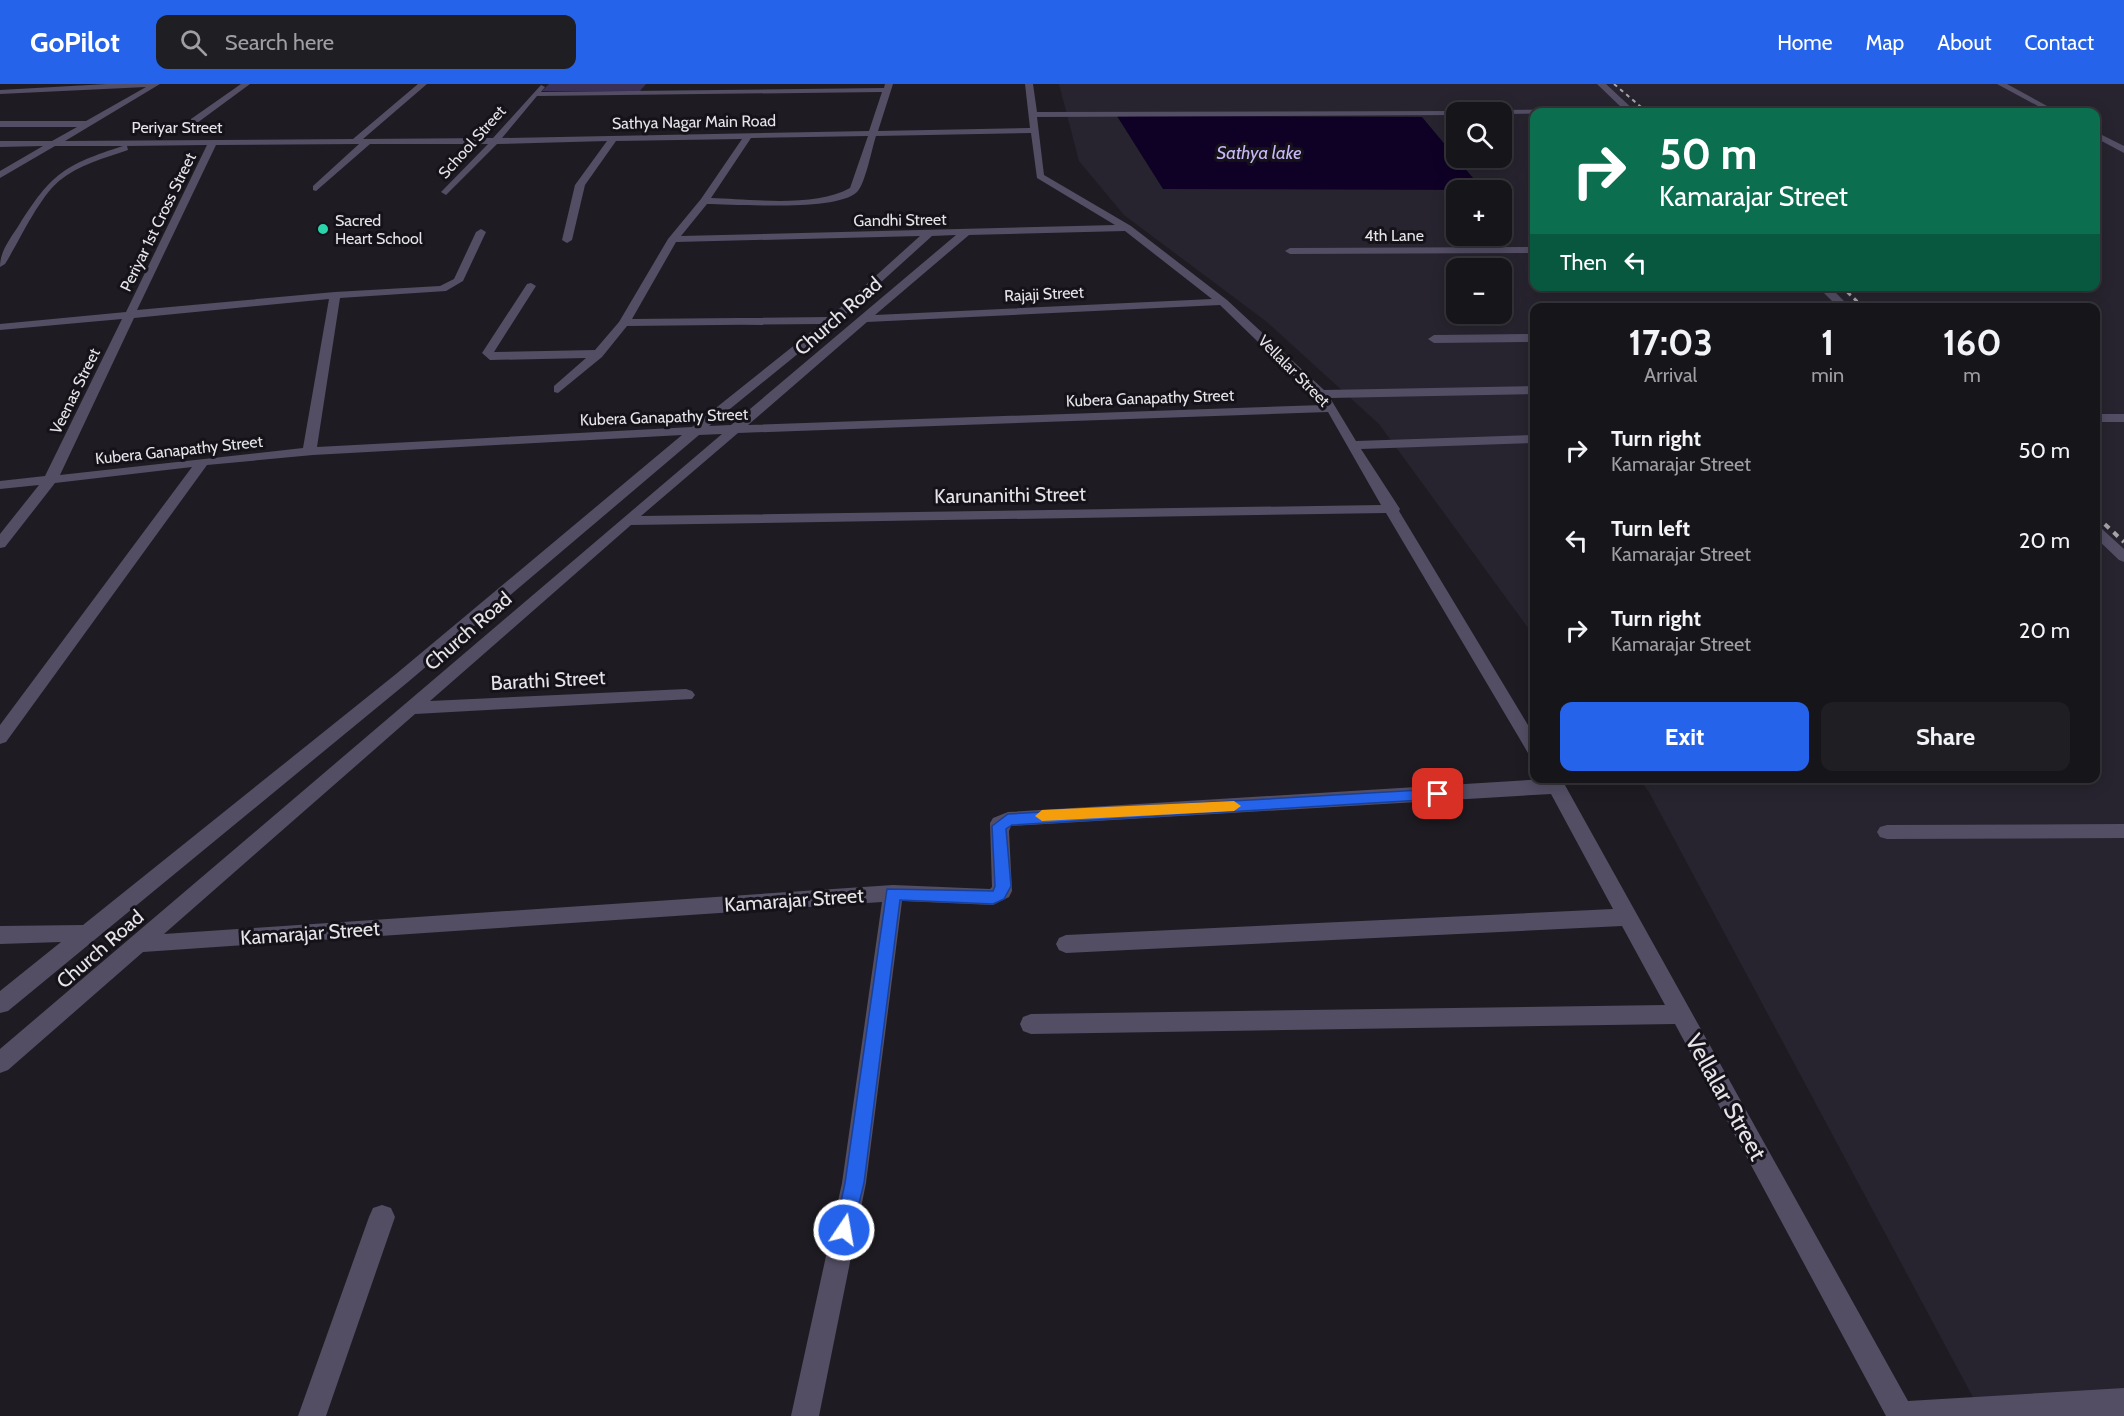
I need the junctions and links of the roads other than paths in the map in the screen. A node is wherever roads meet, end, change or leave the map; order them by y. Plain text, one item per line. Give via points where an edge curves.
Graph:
1 (151, 84) edge
2 (156, 84) edge
3 (246, 84) edge
4 (423, 84) edge
5 (543, 84) edge
6 (1029, 84) edge
7 (1601, 84) edge
8 (2001, 84) edge
9 (889, 87) edge
10 (0, 92) edge
11 (535, 94) junction
12 (1628, 108) edge
13 (2046, 108) edge
14 (1512, 112) edge
15 (1530, 112) edge
16 (1446, 113) edge
17 (1032, 115) junction
18 (194, 122) dead end
19 (0, 124) edge
20 (90, 124) junction
21 (1034, 130) junction
22 (875, 133) junction
23 (748, 136) junction
24 (2100, 137) edge
25 (614, 139) junction
26 (495, 141) junction
27 (141, 142) junction
28 (213, 142) junction
29 (355, 142) junction
30 (367, 142) junction
31 (58, 143) junction
32 (0, 144) edge
33 (2124, 150) edge
34 (0, 174) edge
35 (316, 188) dead end
36 (446, 192) dead end
37 (704, 201) junction
38 (1127, 228) junction
39 (481, 232) dead end
40 (965, 233) junction
41 (928, 234) junction
42 (673, 239) junction
43 (567, 240) dead end
44 (1530, 250) edge
45 (1290, 251) dead end
46 (1, 260) edge
47 (531, 286) dead end
48 (1827, 291) edge
49 (335, 295) junction
50 (1223, 302) junction
51 (1841, 303) edge
52 (129, 316) junction
53 (867, 319) junction
54 (833, 320) junction
55 (624, 323) junction
56 (0, 327) edge
57 (1530, 338) edge
58 (1434, 339) dead end
59 (598, 354) junction
60 (558, 389) dead end
61 (1530, 390) edge
62 (1321, 394) junction
63 (1332, 408) junction
64 (2100, 418) edge
65 (2124, 418) edge
66 (736, 430) junction
67 (695, 431) junction
68 (1530, 439) edge
69 (1352, 445) junction
70 (309, 452) junction
71 (201, 464) junction
72 (50, 480) junction
73 (0, 485) edge
74 (1393, 509) junction
75 (627, 521) junction
76 (2100, 535) edge
77 (0, 544) edge
78 (2124, 557) edge
79 (686, 695) dead end
80 (412, 708) junction
81 (0, 738) edge
82 (1530, 742) edge
83 (1555, 783) edge
84 (2124, 831) edge
85 (1887, 832) dead end
86 (893, 893) junction
87 (1628, 918) junction
88 (87, 933) junction
89 (0, 935) edge
90 (138, 944) junction
91 (1066, 944) dead end
92 (0, 1004) edge
93 (1681, 1014) junction
94 (1031, 1024) dead end
95 (0, 1063) edge
96 (382, 1217) dead end
97 (2124, 1402) edge
98 (312, 1416) edge
99 (805, 1416) edge
100 (1901, 1416) edge

1 - 10 street
2 - 20 street
3 - 18 street
4 - 29 street
5 - 11 street, School Street
6 - 17 street, Vellalar Street
7 - 12 street
8 - 13 street
9 - 11 street
9 - 22 street
11 - 26 street, School Street
14 - 15 street
16 - 17 street
17 - 21 street, Vellalar Street
19 - 20 street
20 - 31 street
21 - 22 street, Sathya Nagar Main Road
21 - 38 street, Vellalar Street via 1040,176
22 - 23 street, Sathya Nagar Main Road
22 - 37 street via 849,196 828,201
23 - 25 street, Sathya Nagar Main Road
23 - 37 street
24 - 33 street
25 - 26 street, Sathya Nagar Main Road
25 - 43 street via 580,185
26 - 30 street, Sathya Nagar Main Road
26 - 36 street, School Street
27 - 28 street, Periyar Street
27 - 31 street, Periyar Street
27 - 46 street via 85,162 56,179
28 - 29 street, Periyar Street
28 - 52 street, Periyar 1st Cross Street
29 - 30 street, Sathya Nagar Main Road
30 - 35 street
31 - 32 street, Periyar Street
31 - 34 street
37 - 42 street
38 - 40 street, Gandhi Street
38 - 50 street, Vellalar Street
39 - 49 street via 456,285
40 - 41 street, Gandhi Street
40 - 53 street, Church Road
41 - 42 street, Gandhi Street
41 - 54 street, Church Road
42 - 55 street
44 - 45 street, 4th Lane
47 - 59 street via 490,347 490,356
48 - 51 street
49 - 52 street
49 - 70 street
50 - 53 street, Rajaji Street
50 - 62 street, Vellalar Street
52 - 56 street
52 - 72 street, Veenas Street
53 - 66 street, Church Road
54 - 55 street
54 - 67 street, Church Road
55 - 59 street
57 - 58 street
59 - 60 street
61 - 62 street
62 - 63 street, Vellalar Street
63 - 66 street, Kubera Ganapathy Street
63 - 69 street, Vellalar Street
64 - 65 street
66 - 67 street, Kubera Ganapathy Street
66 - 75 street, Church Road
67 - 70 street, Kubera Ganapathy Street
67 - 88 street, Church Road via 402,678
68 - 69 street
69 - 74 street, Vellalar Street
70 - 71 street, Kubera Ganapathy Street
71 - 72 street, Kubera Ganapathy Street
71 - 81 street
72 - 73 street, Kubera Ganapathy Street
72 - 77 street, Veenas Street
74 - 75 street, Karunanithi Street
74 - 82 street, Vellalar Street
75 - 80 street, Church Road
76 - 78 street
79 - 80 street, Barathi Street
80 - 90 street, Church Road
83 - 86 street, Kamarajar Street via 1008,819 999,826 1003,886 998,895
83 - 87 street, Vellalar Street
84 - 85 street
86 - 90 street, Kamarajar Street
86 - 99 street via 854,1183
87 - 91 street
87 - 93 street, Vellalar Street
88 - 89 street
88 - 92 street, Church Road
90 - 95 street, Church Road
93 - 94 street
93 - 100 street, Vellalar Street
96 - 98 street
97 - 100 street

